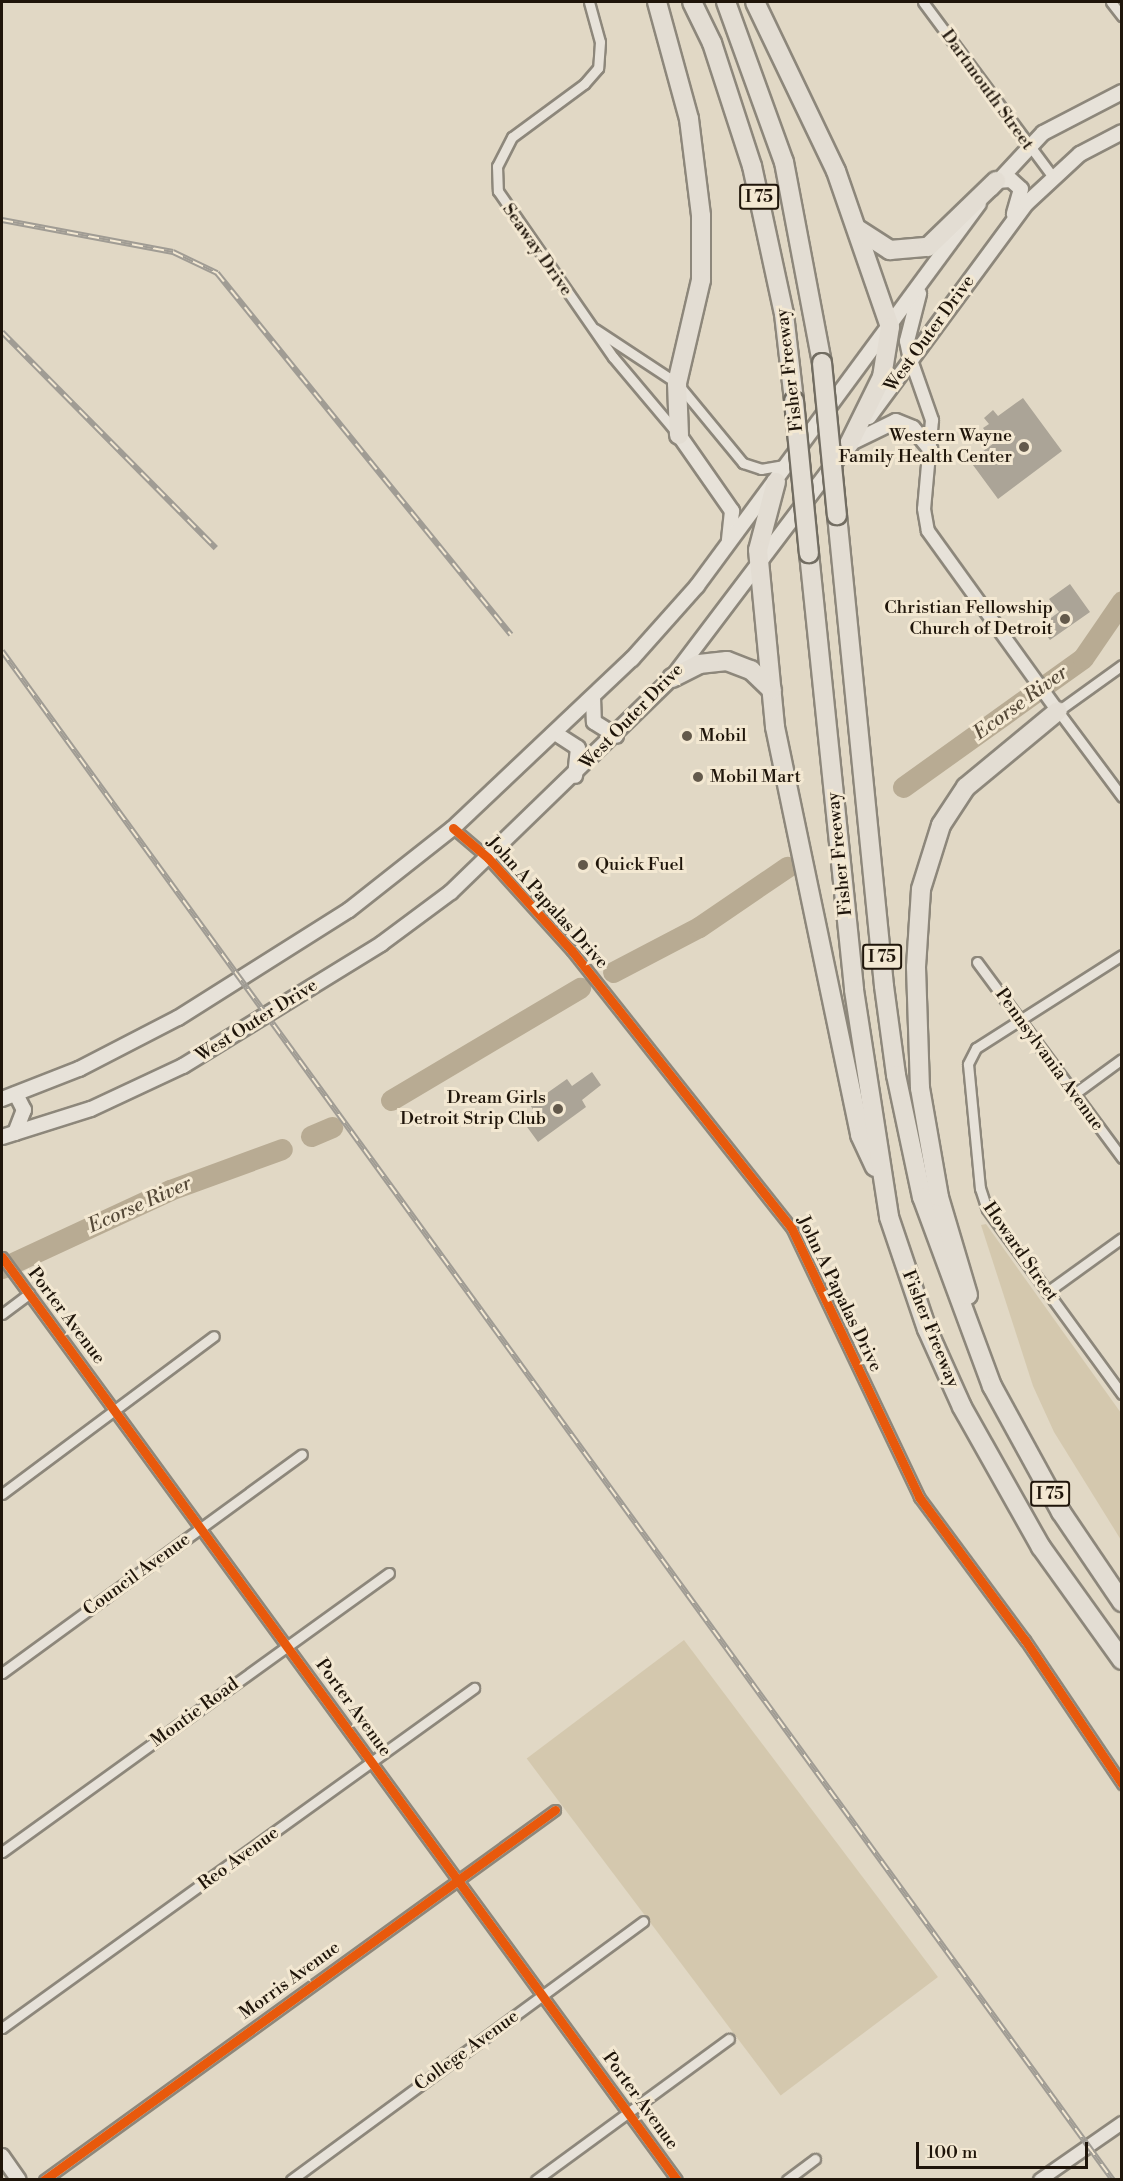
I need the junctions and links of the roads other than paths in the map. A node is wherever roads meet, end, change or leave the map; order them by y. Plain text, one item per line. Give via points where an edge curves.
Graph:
1 (589, 2) edge
2 (657, 2) edge
3 (692, 2) edge
4 (726, 2) edge
5 (755, 2) edge
6 (923, 2) edge
7 (1111, 2) edge
8 (1122, 16) edge
9 (1122, 92) edge
10 (1122, 132) edge
11 (1028, 146) junction
12 (1053, 177) junction
13 (996, 181) junction
14 (1012, 221) junction
15 (858, 228) junction
16 (922, 286) junction
17 (590, 326) junction
18 (890, 327) junction
19 (911, 360) junction
20 (677, 383) junction
21 (679, 435) junction
22 (849, 444) junction
23 (931, 450) junction
24 (789, 464) junction
25 (776, 482) junction
26 (725, 550) junction
27 (760, 567) junction
28 (1122, 665) edge
29 (672, 678) junction
30 (772, 690) junction
31 (592, 697) junction
32 (1058, 711) junction
33 (555, 733) junction
34 (616, 736) junction
35 (575, 776) junction
36 (1122, 797) edge
37 (453, 828) junction
38 (488, 858) junction
39 (1122, 955) edge
40 (977, 962) dead end
41 (1020, 1021) junction
42 (1122, 1059) edge
43 (16, 1094) junction
44 (1074, 1094) junction
45 (2, 1099) edge
46 (8, 1135) edge
47 (1122, 1158) edge
48 (885, 1190) junction
49 (1122, 1238) edge
50 (2, 1257) edge
51 (1047, 1292) junction
52 (29, 1294) junction
53 (2, 1314) edge
54 (214, 1336) dead end
55 (992, 1386) junction
56 (1122, 1394) edge
57 (116, 1411) junction
58 (302, 1454) dead end
59 (2, 1494) edge
60 (202, 1528) junction
61 (389, 1573) dead end
62 (1122, 1602) edge
63 (287, 1647) junction
64 (1122, 1660) edge
65 (2, 1673) edge
66 (474, 1688) dead end
67 (372, 1762) junction
68 (1122, 1784) edge
69 (555, 1810) dead end
70 (2, 1852) edge
71 (459, 1880) junction
72 (643, 1922) dead end
73 (543, 1995) junction
74 (2, 2028) edge
75 (729, 2039) dead end
76 (628, 2113) junction
77 (1122, 2123) edge
78 (2, 2156) edge
79 (815, 2159) dead end
80 (19, 2180) edge
81 (44, 2180) edge
82 (291, 2180) edge
83 (536, 2180) edge
84 (677, 2180) edge
85 (787, 2180) edge
86 (1040, 2180) edge

1 - 17 street, Seaway Drive via 600,42 598,68 584,84 512,137 496,175 505,206
2 - 20 highway via 689,119 701,216 700,280
3 - 48 highway, Fisher Freeway / I 75, bridge via 712,43 752,166 784,314 854,990
4 - 55 highway, Fisher Freeway / I 75, bridge via 784,162 822,363 896,1075 922,1197
5 - 15 highway via 807,107
6 - 11 street, Dartmouth Street
7 - 8 street
9 - 11 main road, West Outer Drive via 1063,120
10 - 12 main road, West Outer Drive via 1080,154
11 - 12 street, Dartmouth Street
11 - 13 main road, West Outer Drive
12 - 14 main road, West Outer Drive
13 - 14 main road via 1011,180 1021,189
13 - 15 highway via 928,247 890,250
13 - 16 main road, West Outer Drive
14 - 19 main road, West Outer Drive
15 - 18 highway
16 - 18 main road, West Outer Drive
16 - 19 main road via 907,341
17 - 20 street, Seaway Drive
17 - 21 street, Seaway Drive
18 - 22 highway via 882,377
18 - 24 main road, West Outer Drive
19 - 22 main road, West Outer Drive
19 - 23 street via 932,420
20 - 21 highway
20 - 24 street, Seaway Drive via 743,463 761,469
21 - 26 main road via 732,511 733,530
22 - 23 main road via 896,421 913,428
22 - 27 main road, West Outer Drive
23 - 32 street via 924,509 936,548
24 - 25 main road, West Outer Drive
25 - 26 main road, West Outer Drive
25 - 27 highway via 761,529
26 - 31 main road, West Outer Drive via 665,623
27 - 29 main road, West Outer Drive
27 - 30 highway
28 - 32 street
29 - 30 highway via 699,664 728,661 751,670
29 - 34 main road, West Outer Drive
30 - 48 highway via 786,787 860,1135
31 - 33 main road, West Outer Drive
31 - 34 main road via 594,722
32 - 36 street
32 - 55 highway via 981,772 954,803 931,849 921,889 916,1020 925,1129
33 - 35 main road via 578,748
33 - 37 main road, West Outer Drive
34 - 35 main road, West Outer Drive
35 - 38 main road, West Outer Drive
37 - 38 street, John A Papalas Drive
37 - 43 main road, West Outer Drive via 348,910 178,1018
38 - 46 main road, West Outer Drive via 381,944 212,1050 112,1101
38 - 68 street, John A Papalas Drive via 572,951 790,1227 919,1497 1025,1640
39 - 41 street
40 - 41 street, Pennsylvania Avenue
41 - 44 street, Pennsylvania Avenue
41 - 51 street, Howard Street via 970,1055 982,1199
42 - 44 street
43 - 45 main road, West Outer Drive
43 - 46 main road via 24,1110
44 - 47 street, Pennsylvania Avenue
48 - 64 highway, Fisher Freeway / I 75 via 910,1284 963,1407 1041,1546
49 - 51 street
50 - 52 street, Porter Avenue
51 - 56 street, Howard Street
52 - 53 street
52 - 57 street, Porter Avenue
54 - 57 street
55 - 62 highway, Fisher Freeway / I 75 via 1056,1503
57 - 59 street
57 - 60 street, Porter Avenue
58 - 60 street, Council Avenue
60 - 63 street, Porter Avenue
60 - 65 street, Council Avenue
61 - 63 street, Montie Road
63 - 67 street, Porter Avenue
63 - 70 street, Montie Road
66 - 67 street, Reo Avenue
67 - 71 street, Porter Avenue
67 - 74 street, Reo Avenue
69 - 71 street, Morris Avenue
71 - 73 street, Porter Avenue
71 - 81 street, Morris Avenue
72 - 73 street, College Avenue
73 - 76 street, Porter Avenue
73 - 82 street, College Avenue
75 - 76 street
76 - 83 street
76 - 84 street, Porter Avenue
77 - 86 street
78 - 80 main road
79 - 85 street

